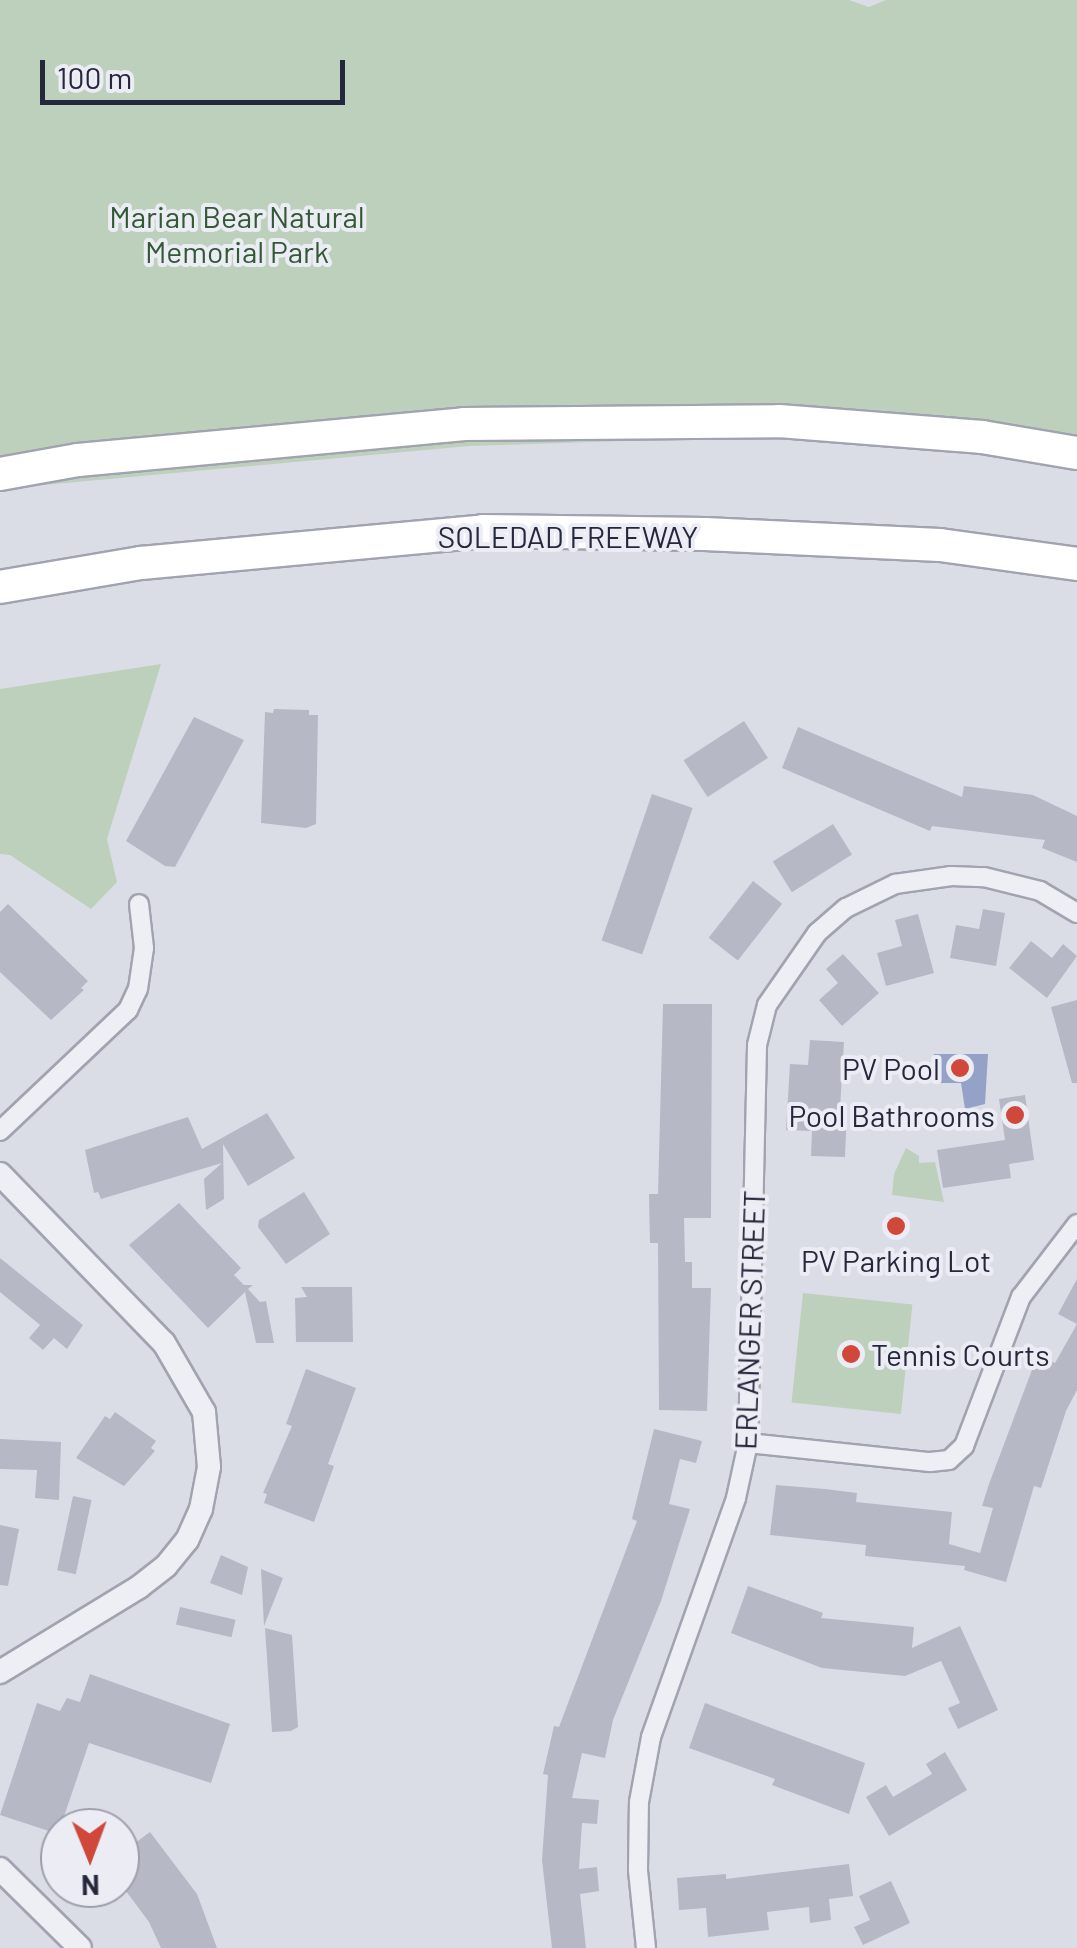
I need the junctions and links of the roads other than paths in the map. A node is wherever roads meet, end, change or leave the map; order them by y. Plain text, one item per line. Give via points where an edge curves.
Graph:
1 (1077, 436) edge
2 (982, 437) junction
3 (1077, 452) edge
4 (0, 474) edge
5 (1077, 564) edge
6 (0, 587) edge
7 (139, 904) dead end
8 (1077, 913) edge
9 (0, 1131) edge
10 (0, 1174) edge
11 (1077, 1224) edge
12 (748, 1443) junction
13 (0, 1672) edge
14 (0, 1869) edge
15 (80, 1948) edge
16 (646, 1948) edge

1 - 2 highway
2 - 3 highway
2 - 4 highway via 779,421 464,424 78,460
5 - 6 highway, SOLEDAD FREEWAY via 940,545 482,531 141,564
7 - 9 street via 144,948 128,1010
8 - 12 street, ERLANGER STREET via 1040,891 984,877 895,884 846,908 817,934 767,1006 756,1046
10 - 13 street via 164,1343 204,1412 208,1467 194,1525 166,1566
11 - 12 street via 1022,1298 964,1446 950,1460
12 - 16 street, ERLANGER STREET via 736,1498 651,1737 639,1819
14 - 15 street

